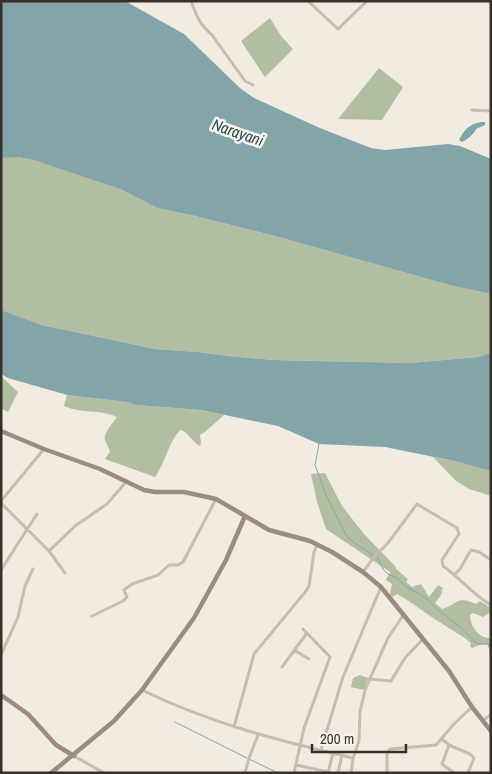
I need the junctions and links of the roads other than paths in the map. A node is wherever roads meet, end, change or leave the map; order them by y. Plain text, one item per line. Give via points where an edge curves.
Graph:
1 (191, 1) edge
2 (308, 1) edge
3 (367, 1) edge
4 (253, 85) dead end
5 (472, 110) dead end
6 (491, 111) edge
7 (1, 430) edge
8 (44, 449) junction
9 (126, 482) junction
10 (216, 499) junction
11 (1, 502) edge
12 (37, 514) dead end
13 (245, 516) junction
14 (28, 529) junction
15 (317, 545) junction
16 (49, 551) junction
17 (491, 560) edge
18 (33, 569) dead end
19 (1, 570) edge
20 (363, 572) junction
21 (65, 573) dead end
22 (455, 574) junction
23 (381, 587) junction
24 (491, 605) edge
25 (404, 614) junction
26 (92, 616) dead end
27 (303, 629) dead end
28 (307, 633) junction
29 (422, 640) junction
30 (294, 650) junction
31 (1, 655) edge
32 (309, 659) dead end
33 (282, 666) dead end
34 (369, 679) junction
35 (142, 690) junction
36 (1, 695) edge
37 (472, 707) junction
38 (491, 716) edge
39 (482, 720) junction
40 (234, 727) junction
41 (491, 731) edge
42 (258, 735) junction
43 (442, 740) junction
44 (449, 745) junction
45 (300, 746) junction
46 (321, 750) junction
47 (333, 753) junction
48 (74, 756) junction
49 (342, 756) junction
50 (352, 758) junction
51 (296, 764) junction
52 (51, 773) edge
53 (104, 773) edge
54 (246, 773) edge
55 (294, 773) edge
56 (328, 773) edge
57 (338, 773) edge
58 (351, 773) edge
59 (387, 773) edge
60 (454, 773) edge
61 (468, 773) edge

1 - 4 street via 200,22 245,81
2 - 3 street via 338,29
5 - 6 street
7 - 8 street
8 - 9 street
8 - 11 street
9 - 10 street via 149,492 184,492
9 - 16 street via 107,504 75,526
10 - 13 street
10 - 26 street via 183,562 169,564 158,575 132,584 124,590 127,597 123,601
11 - 14 street
12 - 14 street
13 - 15 street via 269,530
13 - 35 street via 226,560 194,618
14 - 16 street
14 - 19 street
15 - 20 street
15 - 40 street via 309,586 253,656
16 - 21 street
17 - 22 street via 470,550
18 - 31 street via 25,586 18,617
20 - 22 street via 417,504 459,531 442,563
20 - 23 street
22 - 24 street via 481,600
23 - 25 street
23 - 46 street via 343,677
25 - 29 street
25 - 34 street via 388,638
27 - 28 street
28 - 30 street
28 - 45 street via 330,657
29 - 34 street via 405,658 391,681
29 - 37 street via 449,671
30 - 32 street
30 - 33 street
34 - 50 street via 360,712 359,741
35 - 40 street
35 - 48 street via 114,721
36 - 48 street via 28,714 56,745
37 - 39 street
37 - 43 street
38 - 39 street
39 - 41 street
40 - 42 street
42 - 45 street
42 - 54 street
43 - 44 street
43 - 59 street via 433,746 390,749
44 - 60 street via 442,764
44 - 61 street via 474,758
45 - 46 street
45 - 51 street
46 - 47 street
47 - 49 street
47 - 56 street
48 - 52 street
48 - 53 street
49 - 50 street
49 - 57 street
50 - 58 street
51 - 55 street
51 - 56 street

